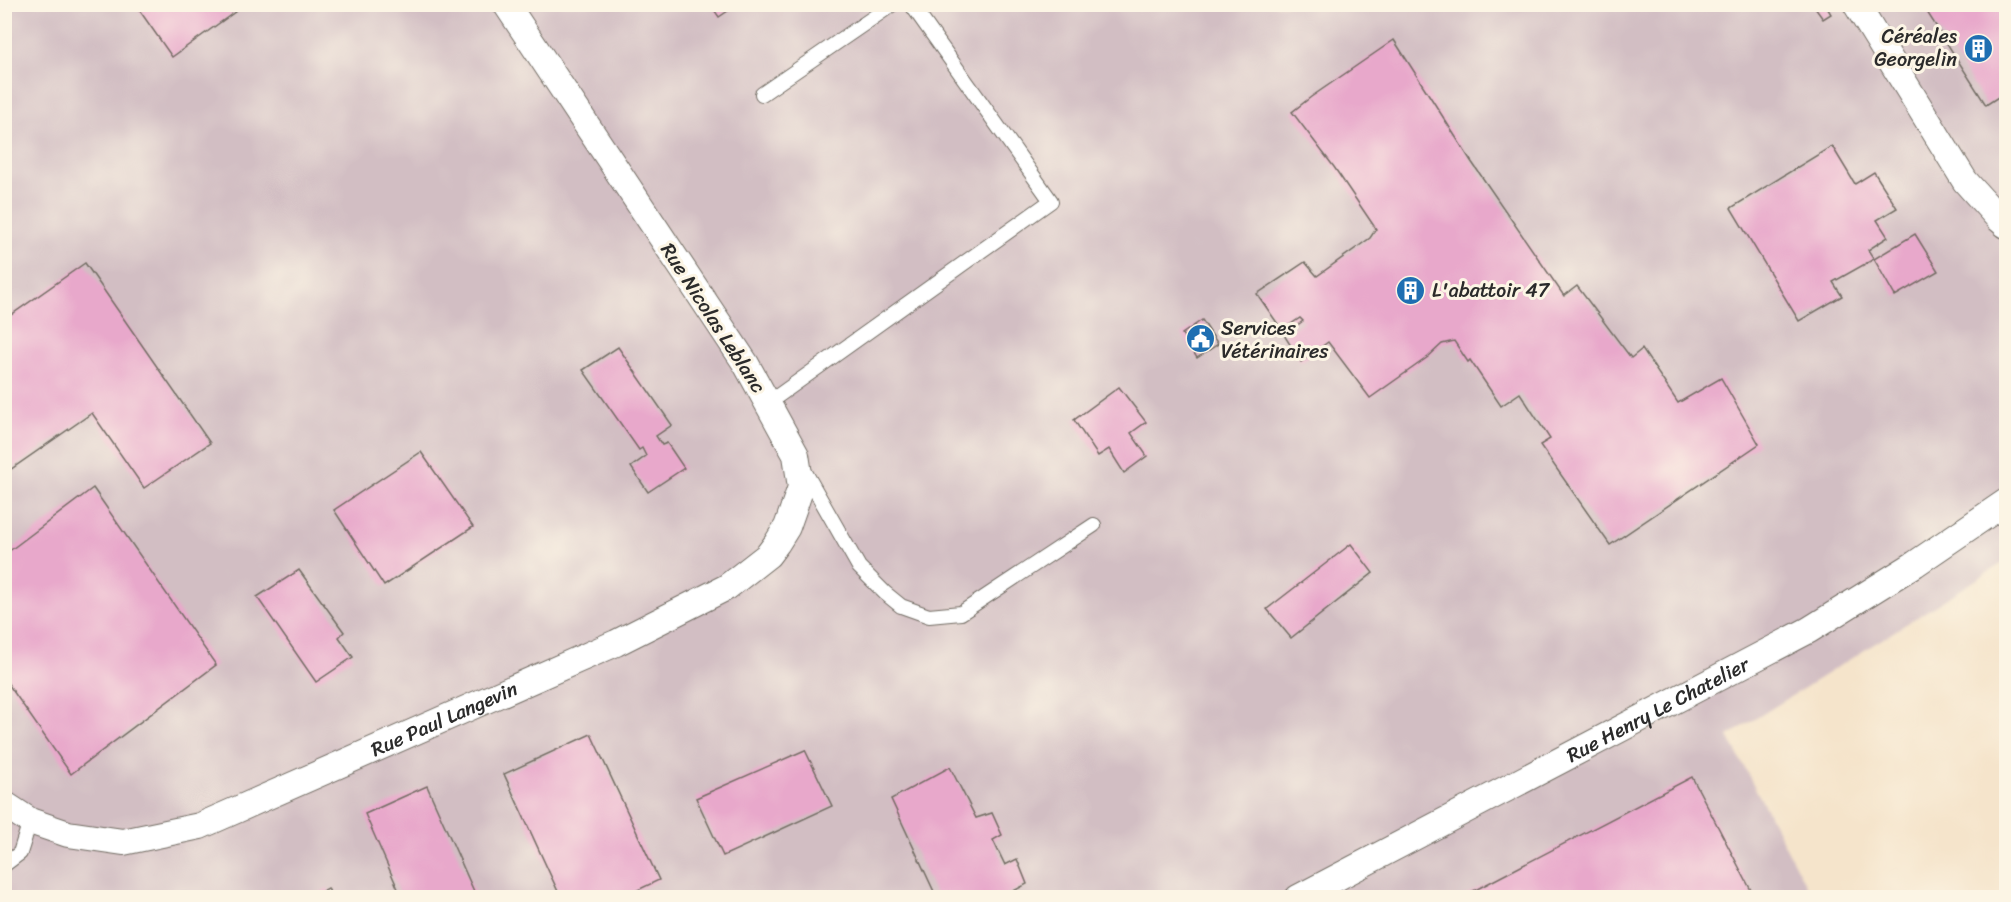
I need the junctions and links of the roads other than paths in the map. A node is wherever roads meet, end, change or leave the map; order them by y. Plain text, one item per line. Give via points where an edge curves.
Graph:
1 (506, 4) edge
2 (893, 4) edge
3 (911, 4) edge
4 (1856, 4) edge
5 (762, 94) dead end
6 (2007, 225) edge
7 (768, 403) junction
8 (796, 455) junction
9 (2007, 502) edge
10 (1094, 525) dead end
11 (4, 804) edge
12 (30, 821) junction
13 (4, 865) edge
14 (1310, 895) edge

1 - 7 street, Rue Nicolas Leblanc via 746,364
2 - 5 lane
3 - 7 lane via 1052,201
4 - 6 street via 1965,181
7 - 8 street, Rue Nicolas Leblanc
8 - 10 lane, Rue Nicolas Leblanc via 860,567 901,606 929,616 961,613
8 - 12 street, Rue Paul Langevin via 801,487 787,527 768,555 727,587 616,643 200,826 123,842 68,834
9 - 14 street, Rue Henry Le Chatelier via 1809,630
11 - 12 street, Rue Paul Langevin
12 - 13 lane via 20,853

